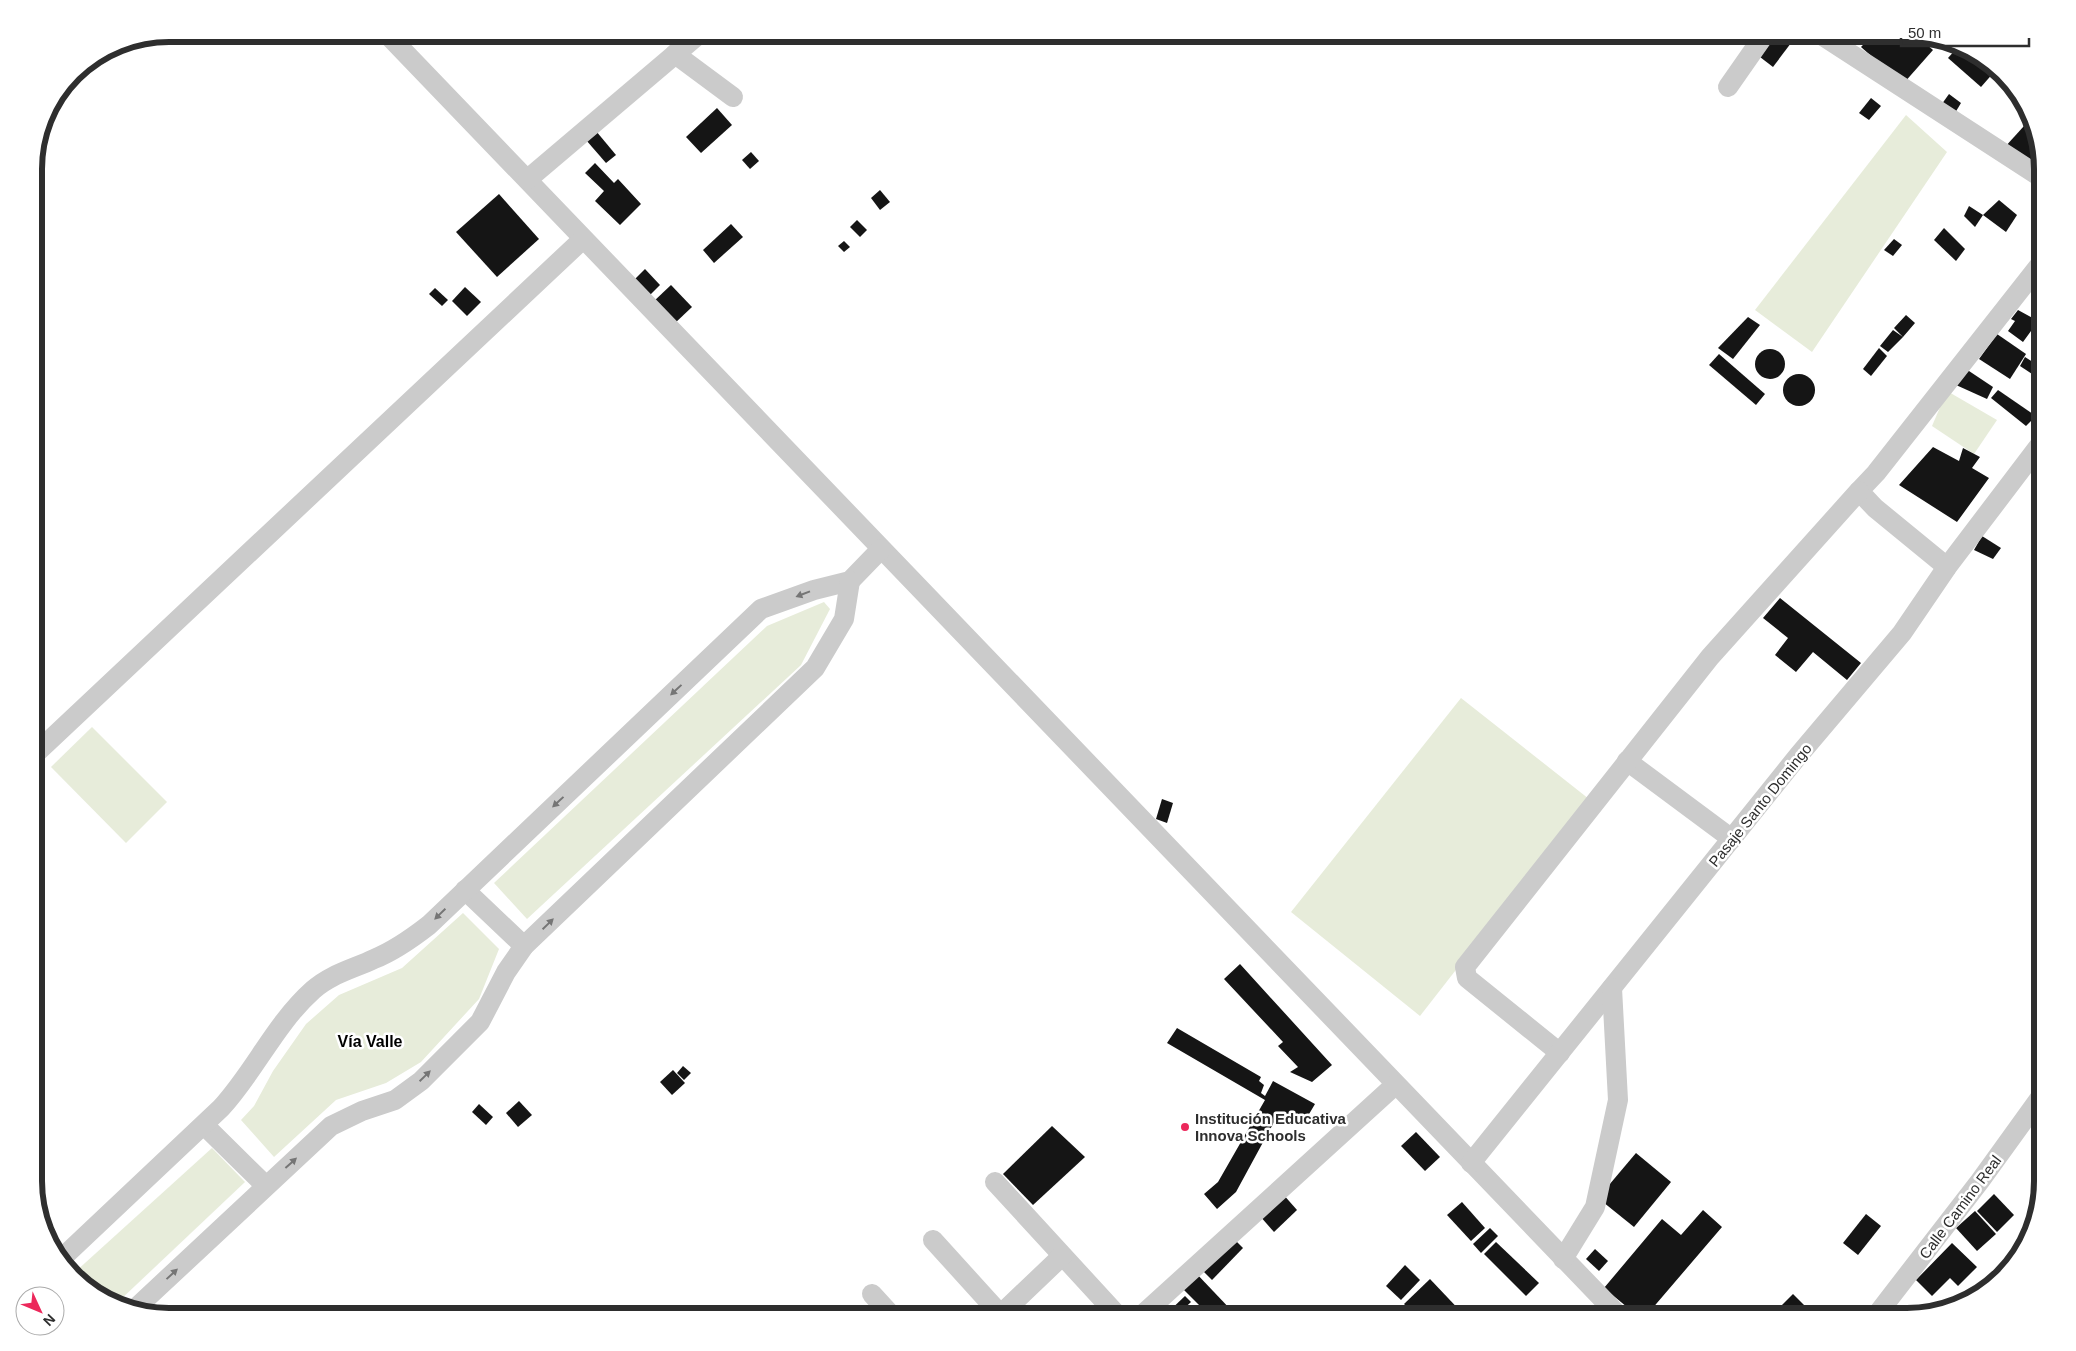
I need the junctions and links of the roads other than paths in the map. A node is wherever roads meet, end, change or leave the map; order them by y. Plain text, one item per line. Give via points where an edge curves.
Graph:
1 (1759, 42) edge
2 (1832, 42) edge
3 (396, 43) edge
4 (689, 43) edge
5 (675, 54) junction
6 (1728, 87) dead end
7 (733, 97) dead end
8 (2034, 173) edge
9 (528, 180) junction
10 (583, 238) junction
11 (2034, 272) edge
12 (2034, 453) edge
13 (1859, 491) junction
14 (881, 549) junction
15 (1947, 567) junction
16 (850, 581) junction
17 (43, 747) edge
18 (1627, 761) junction
19 (1732, 839) junction
20 (465, 890) junction
21 (524, 946) junction
22 (1612, 988) junction
23 (1560, 1053) junction
24 (1395, 1085) junction
25 (2034, 1106) edge
26 (204, 1125) junction
27 (1471, 1163) junction
28 (995, 1182) dead end
29 (266, 1186) junction
30 (933, 1240) dead end
31 (66, 1254) edge
32 (1062, 1256) junction
33 (1563, 1259) junction
34 (872, 1294) dead end
35 (139, 1305) edge
36 (885, 1308) edge
37 (993, 1308) edge
38 (1008, 1308) edge
39 (1111, 1308) edge
40 (1150, 1308) edge
41 (1611, 1308) edge
42 (1882, 1308) edge

1 - 6 street
2 - 8 street
3 - 9 street
4 - 5 street
5 - 7 street
5 - 9 street
9 - 10 street
10 - 14 street
10 - 17 street
11 - 13 street via 1876,474
12 - 15 street, Pasaje Santo Domingo
13 - 15 street
13 - 18 street via 1710,658
14 - 16 street
14 - 24 street
15 - 19 street, Pasaje Santo Domingo via 1902,633
16 -> 20 street via 762,609
21 -> 16 street via 815,668 844,619
18 - 19 street
18 - 23 street via 1465,968 1467,978
19 - 22 street, Pasaje Santo Domingo
20 - 21 street
20 -> 26 street via 403,945 344,970 314,988 288,1014 241,1086
29 -> 21 street via 331,1126 395,1100 421,1081 480,1022 506,972
22 - 23 street, Pasaje Santo Domingo
22 - 33 street via 1618,1100 1595,1207
23 - 27 street, Pasaje Santo Domingo
24 - 27 street
24 - 40 street
25 - 42 street, Calle Camino Real
26 - 29 street
26 - 31 street
27 - 33 street
28 - 32 street
35 -> 29 street
30 - 37 street
32 - 38 street
32 - 39 street
33 - 41 street
34 - 36 street

